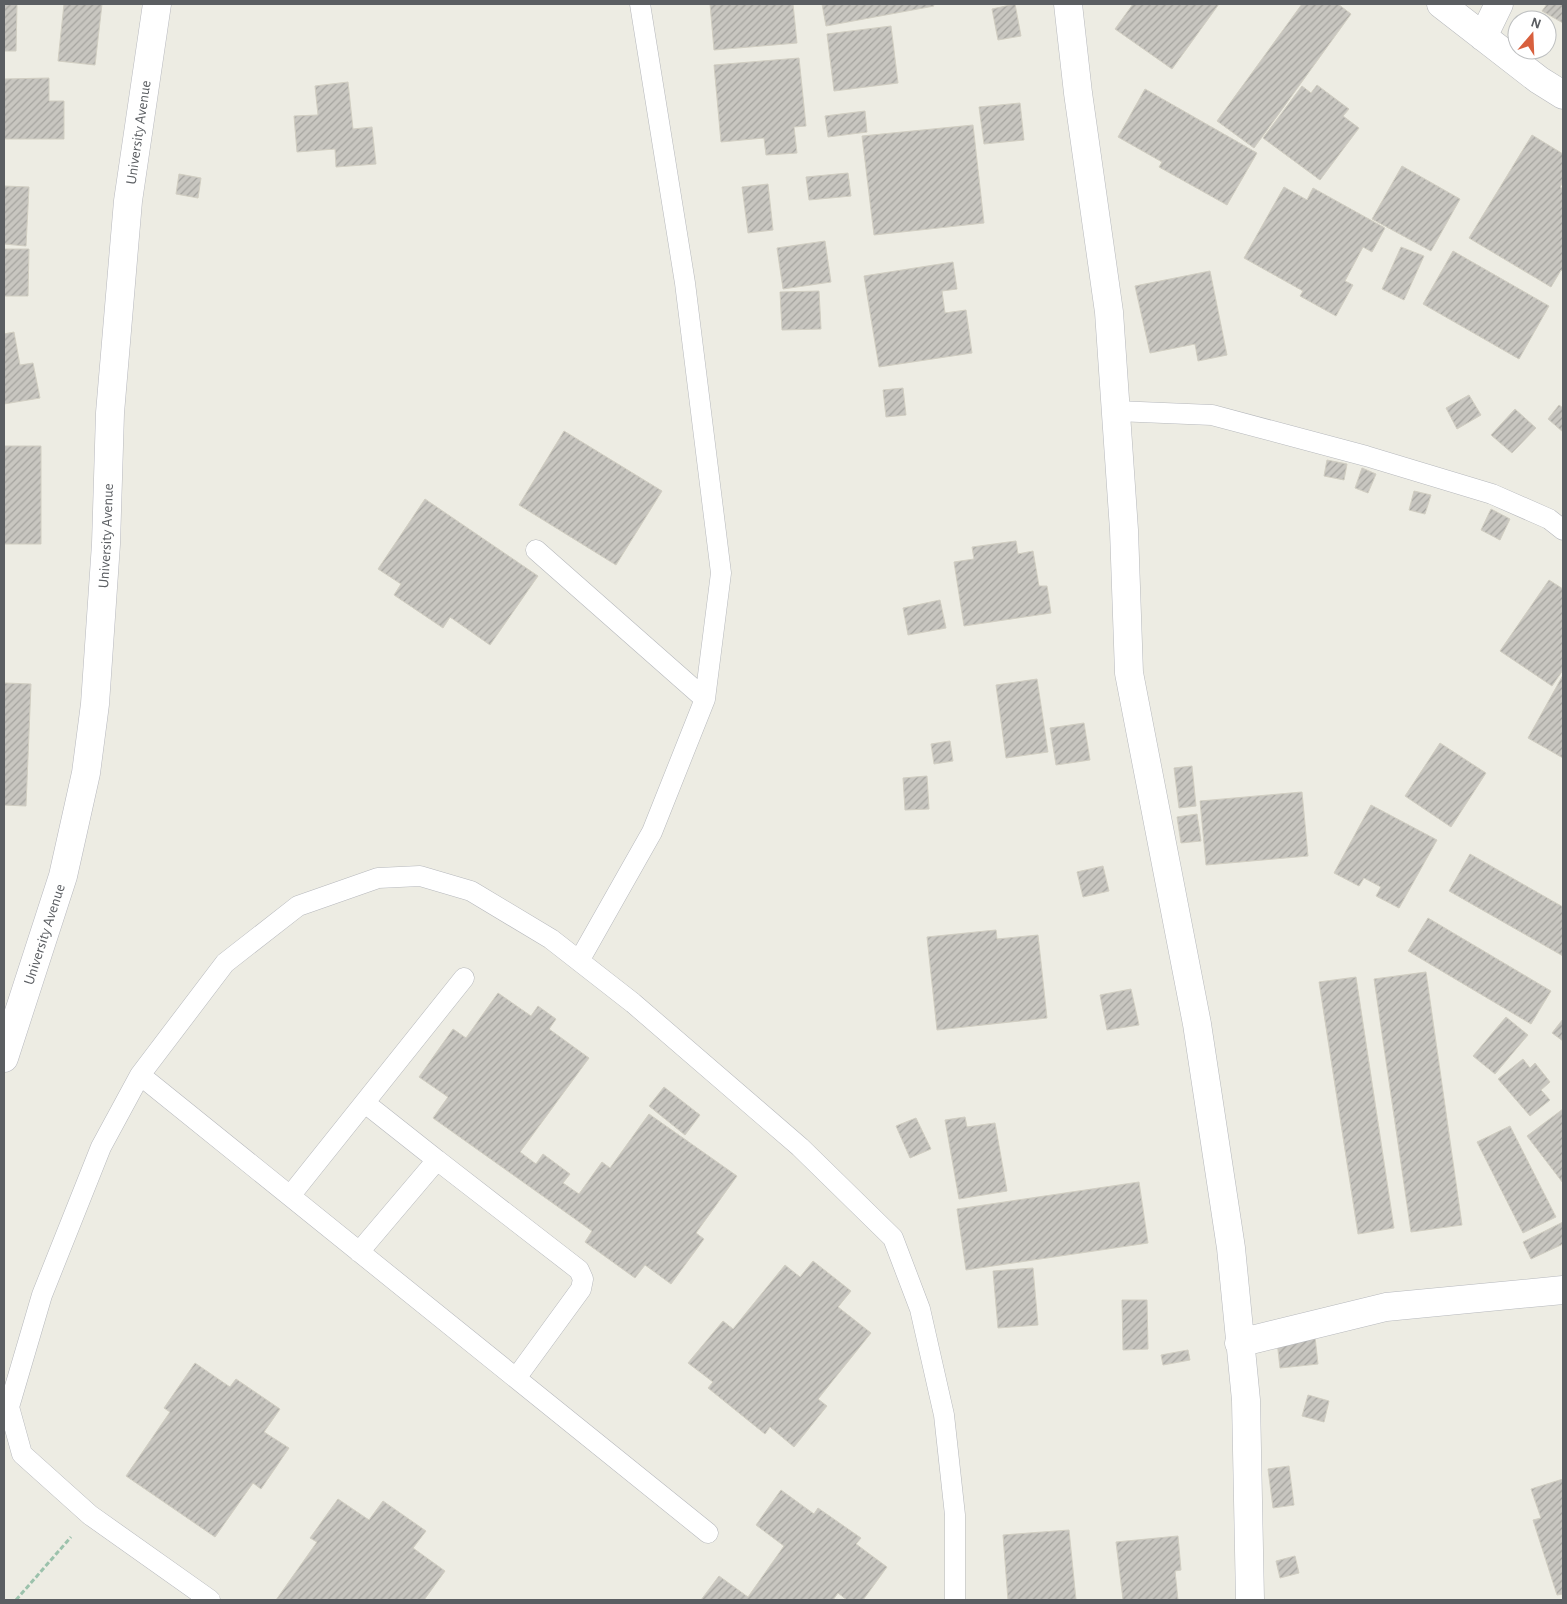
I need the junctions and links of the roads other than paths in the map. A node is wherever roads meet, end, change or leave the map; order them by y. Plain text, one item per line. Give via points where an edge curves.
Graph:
1 (156, 4) edge
2 (640, 4) edge
3 (1068, 4) edge
4 (1441, 4) edge
5 (1499, 4) edge
6 (1483, 37) junction
7 (1563, 95) edge
8 (1116, 411) junction
9 (1563, 530) edge
10 (536, 550) dead end
11 (704, 699) junction
12 (579, 961) junction
13 (464, 978) dead end
14 (4, 1058) edge
15 (140, 1075) junction
16 (365, 1103) junction
17 (437, 1160) junction
18 (290, 1196) junction
19 (359, 1252) junction
20 (1563, 1290) edge
21 (1239, 1343) junction
22 (516, 1378) junction
23 (708, 1532) dead end
24 (210, 1600) edge
25 (955, 1600) edge
26 (1250, 1600) edge

1 - 14 street, University Avenue via 128,201 110,414 106,544 95,704 86,773 63,876
2 - 11 lane via 685,283 721,573
3 - 8 street via 1109,312
4 - 6 street
5 - 6 street
6 - 7 street
8 - 9 lane via 1212,415 1492,494 1549,519
8 - 21 street via 1129,673 1198,1024 1231,1248
10 - 11 lane
11 - 12 lane via 652,832
12 - 15 lane via 471,891 420,876 378,878 298,906 225,964
12 - 25 lane via 633,1002 800,1147 893,1238 920,1309 944,1415 955,1515
13 - 16 lane
15 - 18 lane
15 - 24 lane via 101,1147 42,1295 9,1407 22,1454 90,1515
16 - 17 lane
16 - 18 lane
17 - 19 lane
17 - 22 lane via 579,1270 583,1279 581,1289
18 - 19 lane
19 - 22 lane
20 - 21 street via 1386,1307
21 - 26 street via 1246,1400
22 - 23 lane

